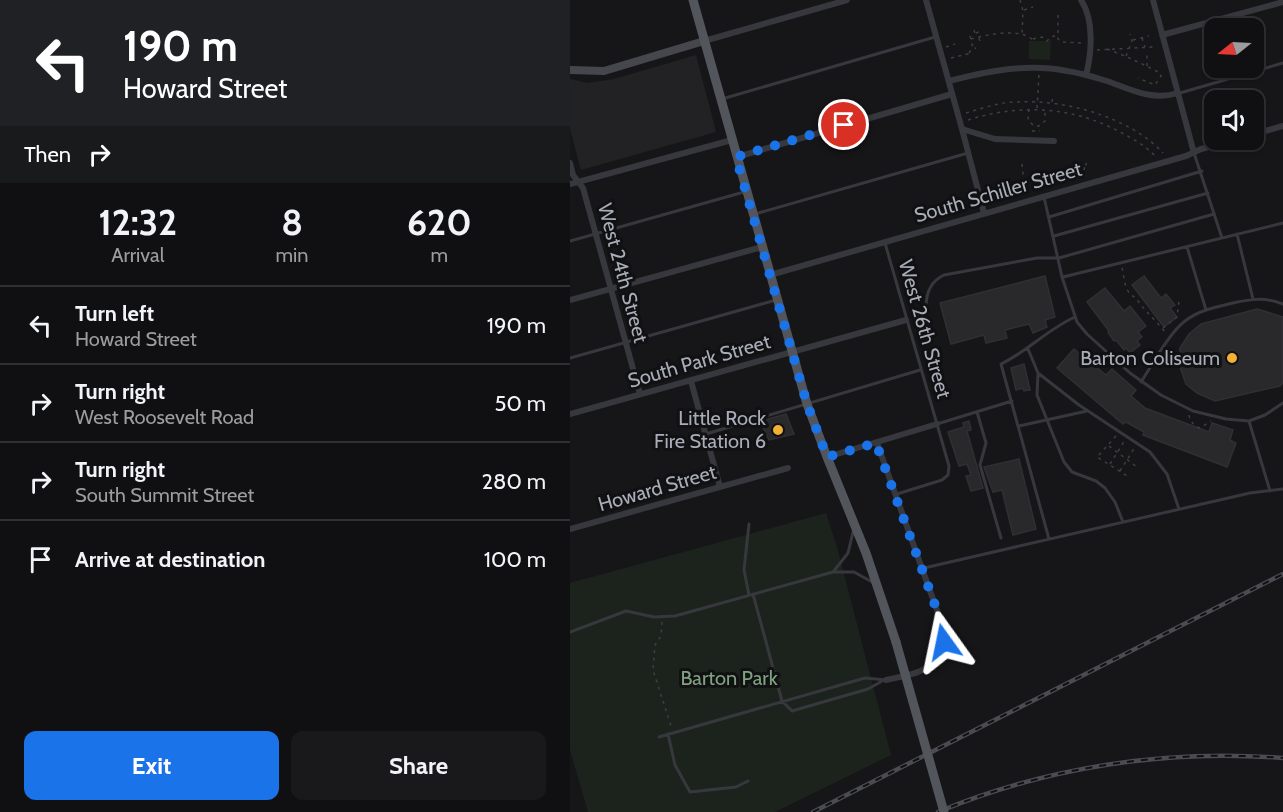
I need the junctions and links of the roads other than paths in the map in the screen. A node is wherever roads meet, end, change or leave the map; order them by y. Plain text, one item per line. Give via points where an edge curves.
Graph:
1 (693, 0) edge
2 (847, 0) edge
3 (926, 0) edge
4 (1081, 0) edge
5 (1153, 0) edge
6 (1279, 2) edge
7 (1162, 35) junction
8 (936, 36) junction
9 (704, 41) junction
10 (1283, 63) edge
11 (570, 70) edge
12 (1086, 75) junction
13 (949, 81) junction
14 (1178, 93) junction
15 (952, 94) junction
16 (720, 100) junction
17 (1283, 126) edge
18 (962, 129) junction
19 (1264, 131) edge
20 (732, 140) junction
21 (1054, 141) dead end
22 (1204, 150) edge
23 (968, 153) junction
24 (1194, 153) junction
25 (736, 157) junction
26 (570, 163) edge
27 (1202, 171) junction
28 (579, 182) junction
29 (570, 184) edge
30 (746, 192) junction
31 (1208, 193) junction
32 (1041, 196) junction
33 (984, 213) junction
34 (1214, 214) junction
35 (753, 215) junction
36 (1049, 217) junction
37 (1283, 223) edge
38 (595, 234) junction
39 (1237, 234) junction
40 (1054, 236) junction
41 (1222, 238) junction
42 (570, 241) edge
43 (884, 242) junction
44 (762, 247) junction
45 (1187, 247) junction
46 (1059, 258) junction
47 (770, 275) junction
48 (1062, 277) junction
49 (610, 290) junction
50 (1253, 298) junction
51 (570, 300) edge
52 (777, 300) junction
53 (1283, 304) edge
54 (926, 307) dead end
55 (1206, 310) junction
56 (1075, 317) junction
57 (906, 320) junction
58 (625, 343) junction
59 (1028, 349) junction
60 (792, 351) junction
61 (570, 358) edge
62 (920, 370) junction
63 (1038, 373) junction
64 (691, 381) junction
65 (1141, 382) junction
66 (640, 394) junction
67 (1012, 401) junction
68 (1283, 403) edge
69 (807, 404) junction
70 (1088, 411) junction
71 (977, 412) junction
72 (570, 414) edge
73 (1047, 420) junction
74 (1250, 421) junction
75 (937, 424) junction
76 (1019, 426) junction
77 (706, 434) junction
78 (876, 443) junction
79 (827, 457) junction
80 (788, 468) dead end
81 (720, 487) junction
82 (1283, 489) edge
83 (1270, 491) junction
84 (895, 495) junction
85 (1179, 509) junction
86 (1123, 522) junction
87 (855, 523) junction
88 (749, 524) dead end
89 (570, 529) edge
90 (1001, 538) dead end
91 (1049, 539) junction
92 (922, 569) junction
93 (833, 572) junction
94 (878, 586) junction
95 (751, 595) junction
96 (570, 632) edge
97 (886, 680) junction
98 (782, 701) junction
99 (668, 734) junction
100 (659, 737) dead end
101 (748, 781) dead end
102 (944, 812) edge

1 - 9 main road
2 - 9 street
3 - 8 street
4 - 12 street via 1088,16 1090,43
5 - 7 street
6 - 7 street
7 - 14 street
8 - 13 street
8 - 16 lane
9 - 11 street via 604,71
9 - 16 main road
10 - 14 lane
12 - 13 street via 1020,68
12 - 14 street via 1146,95
13 - 15 street
14 - 24 street
15 - 18 street
15 - 25 street
16 - 20 main road
17 - 19 street
18 - 21 street via 995,139
18 - 23 street
20 - 25 main road
20 - 28 street
22 - 24 street, South Schiller Street
23 - 33 street
23 - 35 lane
24 - 27 lane
24 - 32 street, South Schiller Street
25 - 30 main road
26 - 28 street, West 24th Street
27 - 31 lane
27 - 36 lane
28 - 29 street
28 - 38 street, West 24th Street
30 - 35 main road
30 - 38 lane
31 - 34 lane
31 - 40 lane
32 - 33 street, South Schiller Street
32 - 36 lane
33 - 43 street, South Schiller Street
34 - 41 lane
34 - 46 lane
35 - 44 main road
36 - 40 lane
37 - 39 lane
38 - 42 lane
38 - 49 street, West 24th Street
39 - 41 lane
39 - 50 lane
40 - 46 lane
41 - 45 lane
43 - 47 street, South Schiller Street
43 - 57 lane, West 26th Street
44 - 47 main road
44 - 49 street
45 - 48 lane
45 - 55 lane
46 - 48 lane
46 - 54 lane via 1037,258 944,275 930,287
47 - 52 main road
48 - 56 lane
49 - 51 street
49 - 58 street, West 24th Street
50 - 53 lane
50 - 55 lane
52 - 58 lane
52 - 60 main road
55 - 65 lane via 1185,320
56 - 59 lane
56 - 65 lane via 1087,334
57 - 60 street, South Park Street
57 - 62 lane, West 26th Street
58 - 61 lane
58 - 66 street, West 24th Street
59 - 63 lane
59 - 67 lane via 1001,364
60 - 64 street, South Park Street
60 - 69 main road
62 - 69 lane
62 - 75 lane, West 26th Street
63 - 70 lane
63 - 73 lane via 1037,395
64 - 66 street, South Park Street
64 - 77 street
65 - 74 lane via 1189,409
66 - 72 street, South Park Street
67 - 71 lane
67 - 76 lane
68 - 74 lane
69 - 77 lane
69 - 79 main road
70 - 73 lane
70 - 85 lane via 1150,452 1167,474
71 - 75 lane
71 - 90 lane via 986,443 981,472
73 - 76 lane
73 - 86 lane via 1067,467 1105,488
74 - 83 lane
75 - 78 street
75 - 84 lane, West 26th Street via 948,475
76 - 91 lane
77 - 81 street
78 - 79 street
78 - 84 street
79 - 87 main road
80 - 81 street, Howard Street
81 - 89 street, Howard Street
82 - 83 lane
83 - 85 lane
84 - 92 street
85 - 86 lane
86 - 91 lane
87 - 93 lane via 848,553
87 - 94 main road
88 - 95 lane via 744,570
91 - 92 lane
92 - 97 street via 943,627 944,642 932,666
93 - 94 lane via 854,572
93 - 95 lane
94 - 102 main road, bridge
95 - 96 lane via 661,618 626,611
95 - 98 lane
97 - 98 lane via 865,678
97 - 98 lane via 792,711
98 - 99 lane
99 - 100 lane
99 - 101 lane via 675,765 690,792 736,787

